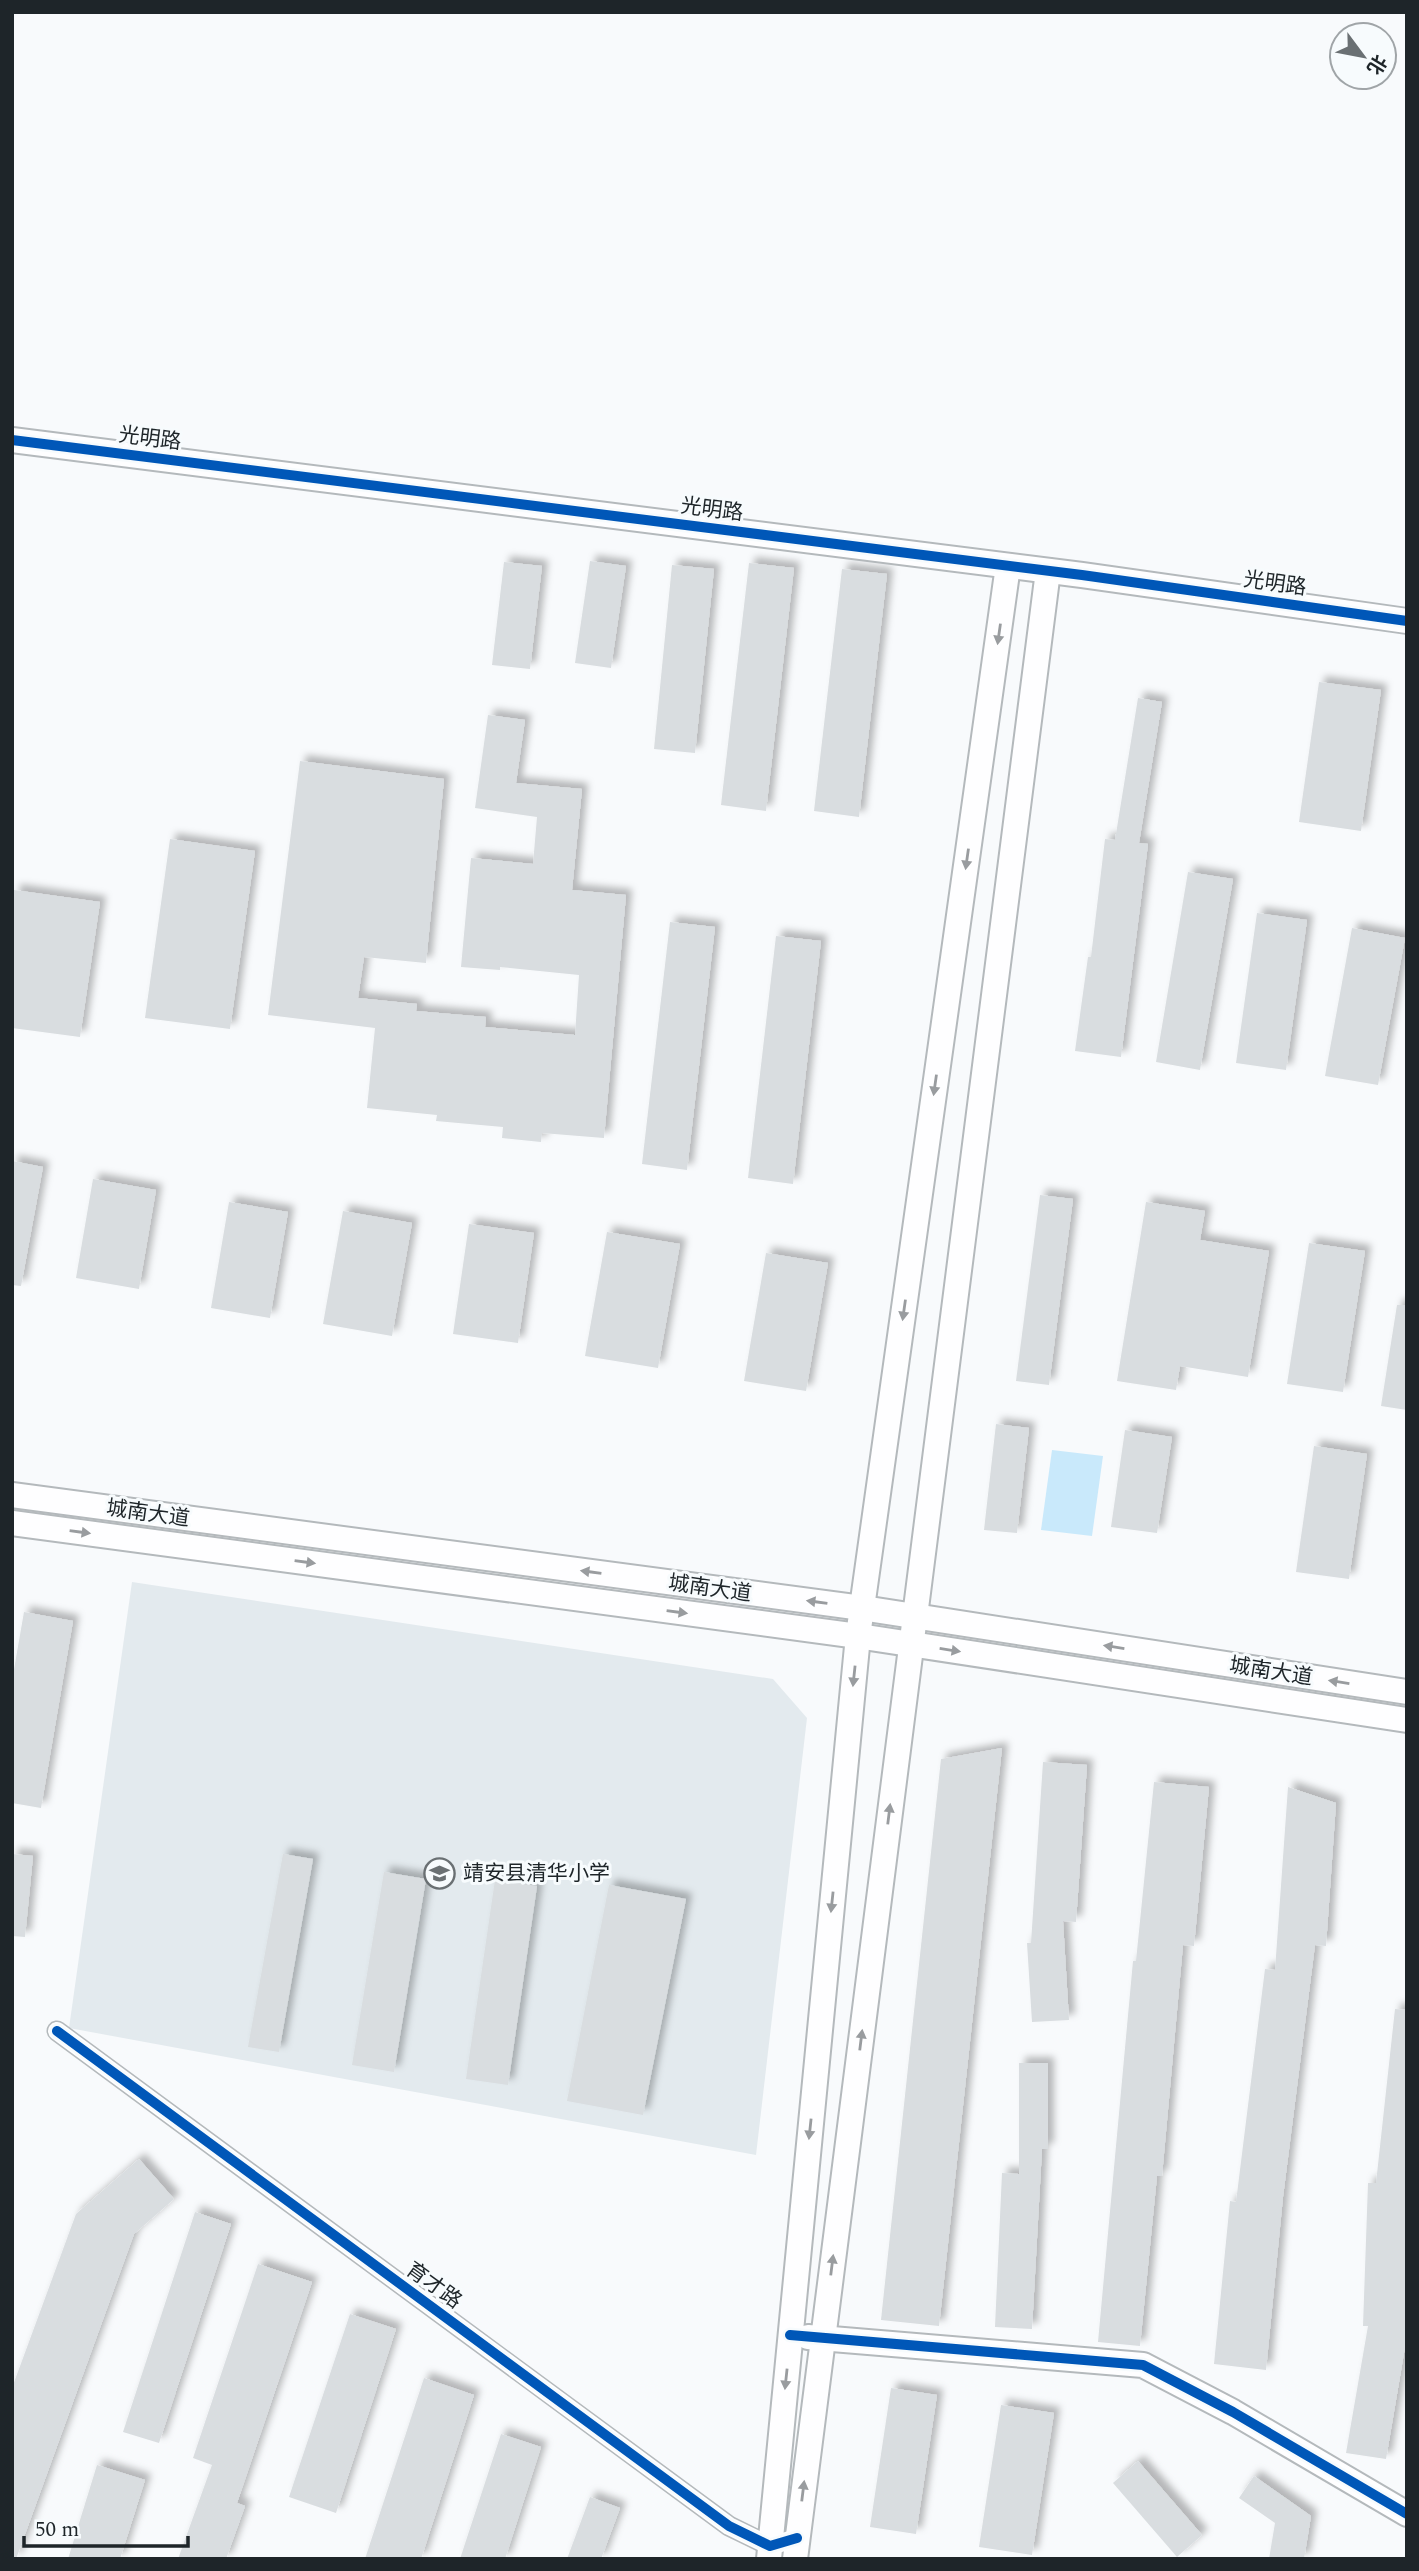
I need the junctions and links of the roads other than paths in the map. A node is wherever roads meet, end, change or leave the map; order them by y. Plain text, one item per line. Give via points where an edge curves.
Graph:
1 (12, 440) edge
2 (1008, 566) junction
3 (1048, 571) junction
4 (1407, 621) edge
5 (12, 1495) edge
6 (12, 1523) edge
7 (862, 1608) junction
8 (915, 1616) junction
9 (858, 1636) junction
10 (911, 1644) junction
11 (1407, 1692) edge
12 (1407, 1720) edge
13 (57, 2031) dead end
14 (790, 2335) junction
15 (823, 2338) junction
16 (1407, 2514) edge
17 (796, 2549) edge
18 (769, 2552) edge

1 - 2 main road, 光明路
2 - 3 main road, 光明路
2 -> 7 main road
3 - 4 main road, 光明路
3 - 8 main road
7 -> 5 main road, 城南大道
6 -> 9 main road, 城南大道
7 - 8 main road, 城南大道
7 - 9 main road
8 - 10 main road
11 -> 8 main road, 城南大道
9 - 10 main road, 城南大道
9 -> 14 main road
10 -> 12 main road, 城南大道
15 -> 10 main road
13 - 18 street, 育才路
14 - 15 main road
14 -> 18 main road
15 - 16 main road via 1143,2365
17 -> 15 main road
17 - 18 street

